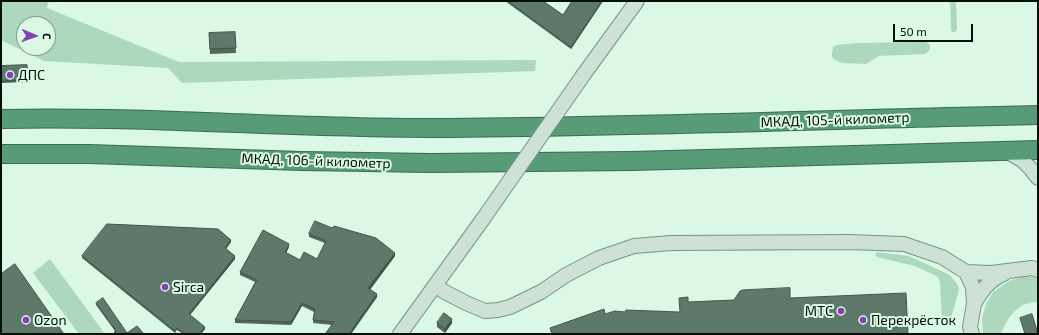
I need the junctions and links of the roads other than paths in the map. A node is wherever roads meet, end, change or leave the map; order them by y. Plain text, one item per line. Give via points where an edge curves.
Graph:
1 (637, 1) edge
2 (1038, 115) edge
3 (1, 118) edge
4 (1038, 150) edge
5 (1006, 151) junction
6 (1, 154) edge
7 (1038, 178) edge
8 (1036, 266) edge
9 (1011, 270) junction
10 (966, 272) junction
11 (436, 285) junction
12 (974, 304) junction
13 (400, 334) edge
14 (972, 334) edge

1 - 11 street, bridge
2 - 3 highway, МКАД, 105-й километр via 631,126 431,128 90,118
4 - 5 highway
5 - 6 highway, МКАД, 106-й километр via 632,161 431,163
5 - 7 street via 1022,160
8 - 9 street
9 - 10 street via 991,273
9 - 12 street via 995,278 983,289
10 - 11 street via 942,257 904,244 671,243 634,246 599,258 566,275 541,292 498,310 485,311 443,291
10 - 12 street via 973,287
11 - 13 street
12 - 14 street via 970,327

